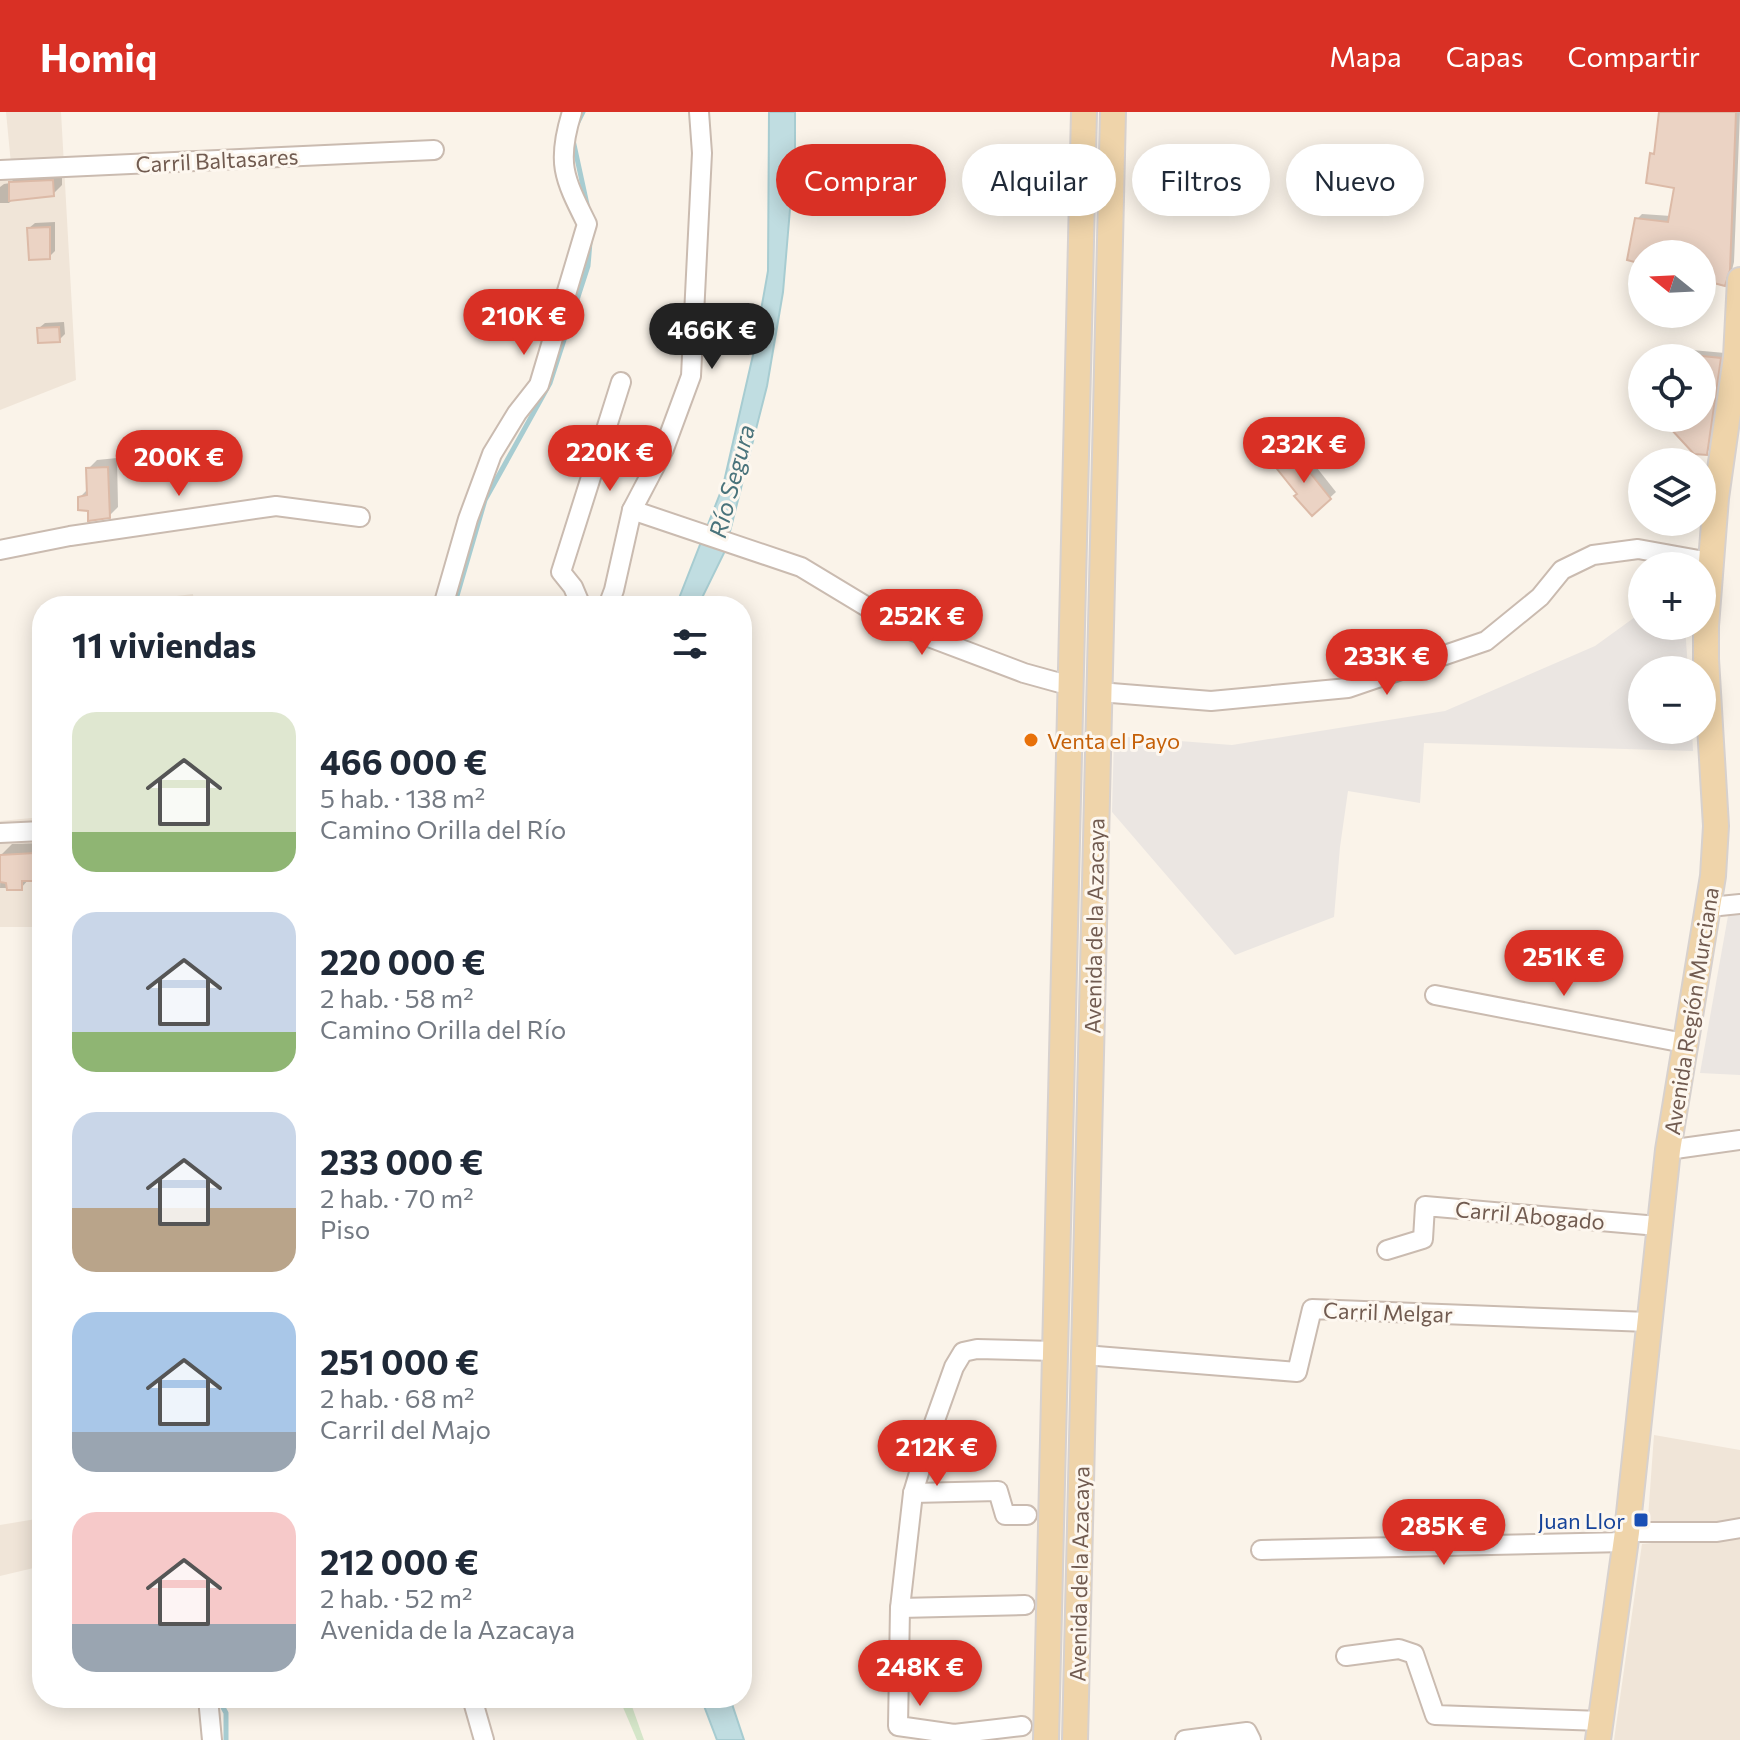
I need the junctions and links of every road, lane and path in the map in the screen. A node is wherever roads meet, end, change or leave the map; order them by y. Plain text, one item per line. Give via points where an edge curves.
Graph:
1 (572, 112) edge
2 (699, 112) edge
3 (1084, 112) edge
4 (1113, 112) edge
5 (434, 150) dead end
6 (0, 170) edge
7 (1740, 280) edge
8 (621, 382) dead end
9 (632, 510) junction
10 (360, 517) dead end
11 (0, 550) edge
12 (1655, 552) edge
13 (1711, 552) edge
14 (446, 596) edge
15 (577, 596) edge
16 (612, 596) edge
17 (1707, 640) edge
18 (1071, 686) junction
19 (1099, 692) junction
20 (32, 831) edge
21 (0, 833) edge
22 (1740, 904) edge
23 (1710, 907) junction
24 (1435, 995) dead end
25 (1684, 1043) junction
26 (1740, 1140) edge
27 (1668, 1150) junction
28 (1658, 1226) junction
29 (1387, 1250) dead end
30 (1648, 1322) junction
31 (1055, 1351) junction
32 (1084, 1355) junction
33 (913, 1493) junction
34 (1027, 1515) dead end
35 (1740, 1528) edge
36 (1626, 1537) junction
37 (1261, 1550) dead end
38 (1025, 1605) dead end
39 (900, 1608) junction
40 (1346, 1656) dead end
41 (209, 1708) edge
42 (475, 1708) edge
43 (1022, 1726) dead end
44 (1599, 1731) edge
45 (212, 1740) edge
46 (484, 1740) edge
47 (1046, 1740) edge
48 (1075, 1740) edge
49 (1185, 1740) edge
50 (1251, 1740) edge

1 - 14 street via 564,138 564,178 587,224 539,385 492,454
2 - 9 street via 702,153 691,376 664,449
3 - 18 main road, Avenida de la Azacaya
4 - 19 main road, Avenida de la Azacaya
5 - 6 street, Carril Baltasares
7 - 13 main road, Avenida Región Murciana via 1736,357
8 - 15 street via 561,572
9 - 16 street
9 - 18 street via 801,567 897,625
10 - 11 street via 276,506
12 - 19 street via 1593,555 1562,570 1540,597 1486,641 1348,688 1211,701
17 - 23 main road, Avenida Región Murciana via 1716,826
18 - 31 main road, Avenida de la Azacaya
19 - 32 main road, Avenida de la Azacaya
20 - 21 street
22 - 23 street
23 - 25 main road, Avenida Región Murciana
24 - 25 street
25 - 27 main road, Avenida Región Murciana
26 - 27 street
27 - 28 main road, Avenida Región Murciana
28 - 29 street, Carril Abogado via 1425,1206 1423,1239
28 - 30 main road, Avenida Región Murciana
30 - 32 street, Carril Melgar via 1312,1309 1297,1372
30 - 36 main road, Avenida Región Murciana
31 - 33 street via 963,1352
31 - 47 main road, Avenida de la Azacaya
32 - 48 main road, Avenida de la Azacaya
33 - 34 street via 998,1491 1005,1515
33 - 39 street
35 - 36 street
36 - 37 street
36 - 44 main road, Avenida Región Murciana
38 - 39 street
39 - 43 street via 898,1726 954,1734
40 - 44 street via 1399,1649 1414,1654 1435,1715
41 - 45 street
42 - 46 street
49 - 50 street via 1247,1732

